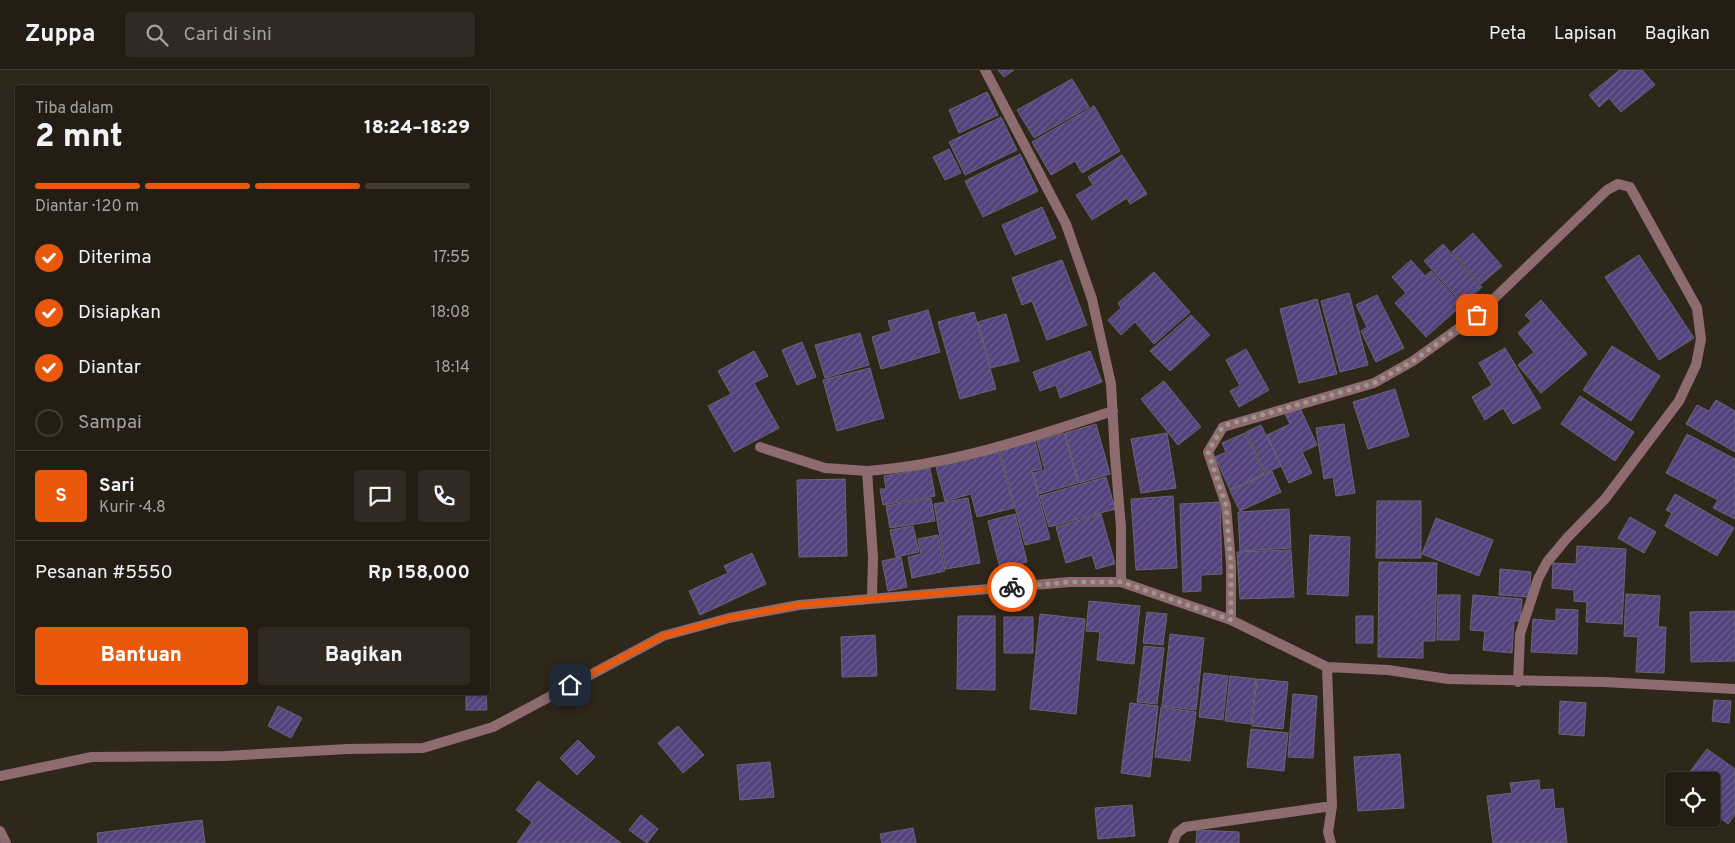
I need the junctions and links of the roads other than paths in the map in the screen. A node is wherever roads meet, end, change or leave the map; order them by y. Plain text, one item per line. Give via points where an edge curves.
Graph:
1 (985, 70) edge
2 (1113, 411) junction
3 (760, 447) dead end
4 (868, 471) junction
5 (1122, 582) junction
6 (872, 598) junction
7 (1231, 620) junction
8 (1327, 667) junction
9 (1518, 682) junction
10 (1735, 688) edge
11 (0, 776) edge
12 (1332, 806) junction
13 (0, 831) edge
14 (6, 843) edge
15 (1173, 843) edge
16 (1331, 843) edge

1 - 2 street via 1066,224 1092,299 1111,384
2 - 4 street via 1026,439 946,459
2 - 5 street via 1122,527
3 - 4 street via 826,468
4 - 6 street
5 - 6 street via 1041,584
5 - 7 street
6 - 11 street via 799,605 729,618 663,636 493,727 423,748 225,756 92,757
7 - 8 street
7 - 9 street via 1226,505 1208,452 1223,426 1374,383 1413,361 1477,315 1607,190 1618,184 1624,185 1630,187 1697,308 1701,339 1696,365 1679,401 1616,484 1548,562 1538,579 1520,634
8 - 9 street
8 - 12 street
9 - 10 street
12 - 15 street via 1185,826
12 - 16 street via 1328,832
13 - 14 street

